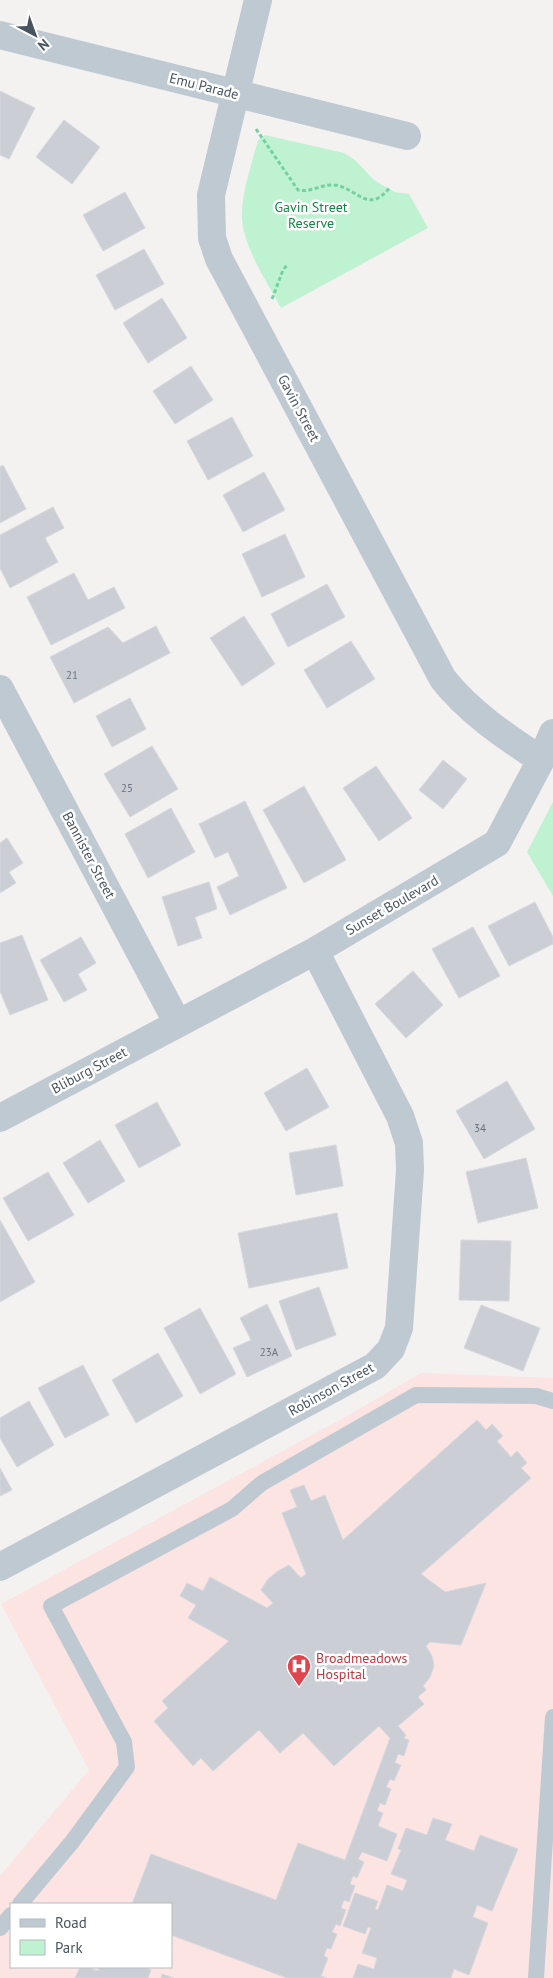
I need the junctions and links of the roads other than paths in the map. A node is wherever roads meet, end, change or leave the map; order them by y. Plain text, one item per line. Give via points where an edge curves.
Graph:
1 (258, 0) edge
2 (0, 35) edge
3 (236, 94) junction
4 (408, 136) dead end
5 (0, 689) edge
6 (553, 733) edge
7 (541, 760) junction
8 (314, 951) junction
9 (177, 1022) junction
10 (0, 1118) edge
11 (553, 1401) edge
12 (0, 1567) edge
13 (553, 1717) edge
14 (21, 1903) edge
15 (10, 1916) edge
16 (0, 1928) edge
17 (536, 1978) edge

1 - 3 street, Gavin Street
2 - 3 street, Emu Parade
3 - 4 street, Emu Parade
3 - 7 street, Gavin Street via 211,195 212,238 219,259 443,679 461,700 500,734
5 - 9 street, Bannister Street
6 - 7 street, Sunset Boulevard
7 - 8 street, Sunset Boulevard via 497,843
8 - 9 street, Sunset Boulevard
8 - 12 street, Robinson Street via 400,1116 409,1143 399,1328 391,1349 375,1366
9 - 10 street, Bliburg Street
11 - 14 lane via 536,1396 416,1395 262,1483 232,1509 51,1606 124,1742 127,1767 72,1842
13 - 17 lane
15 - 16 lane

